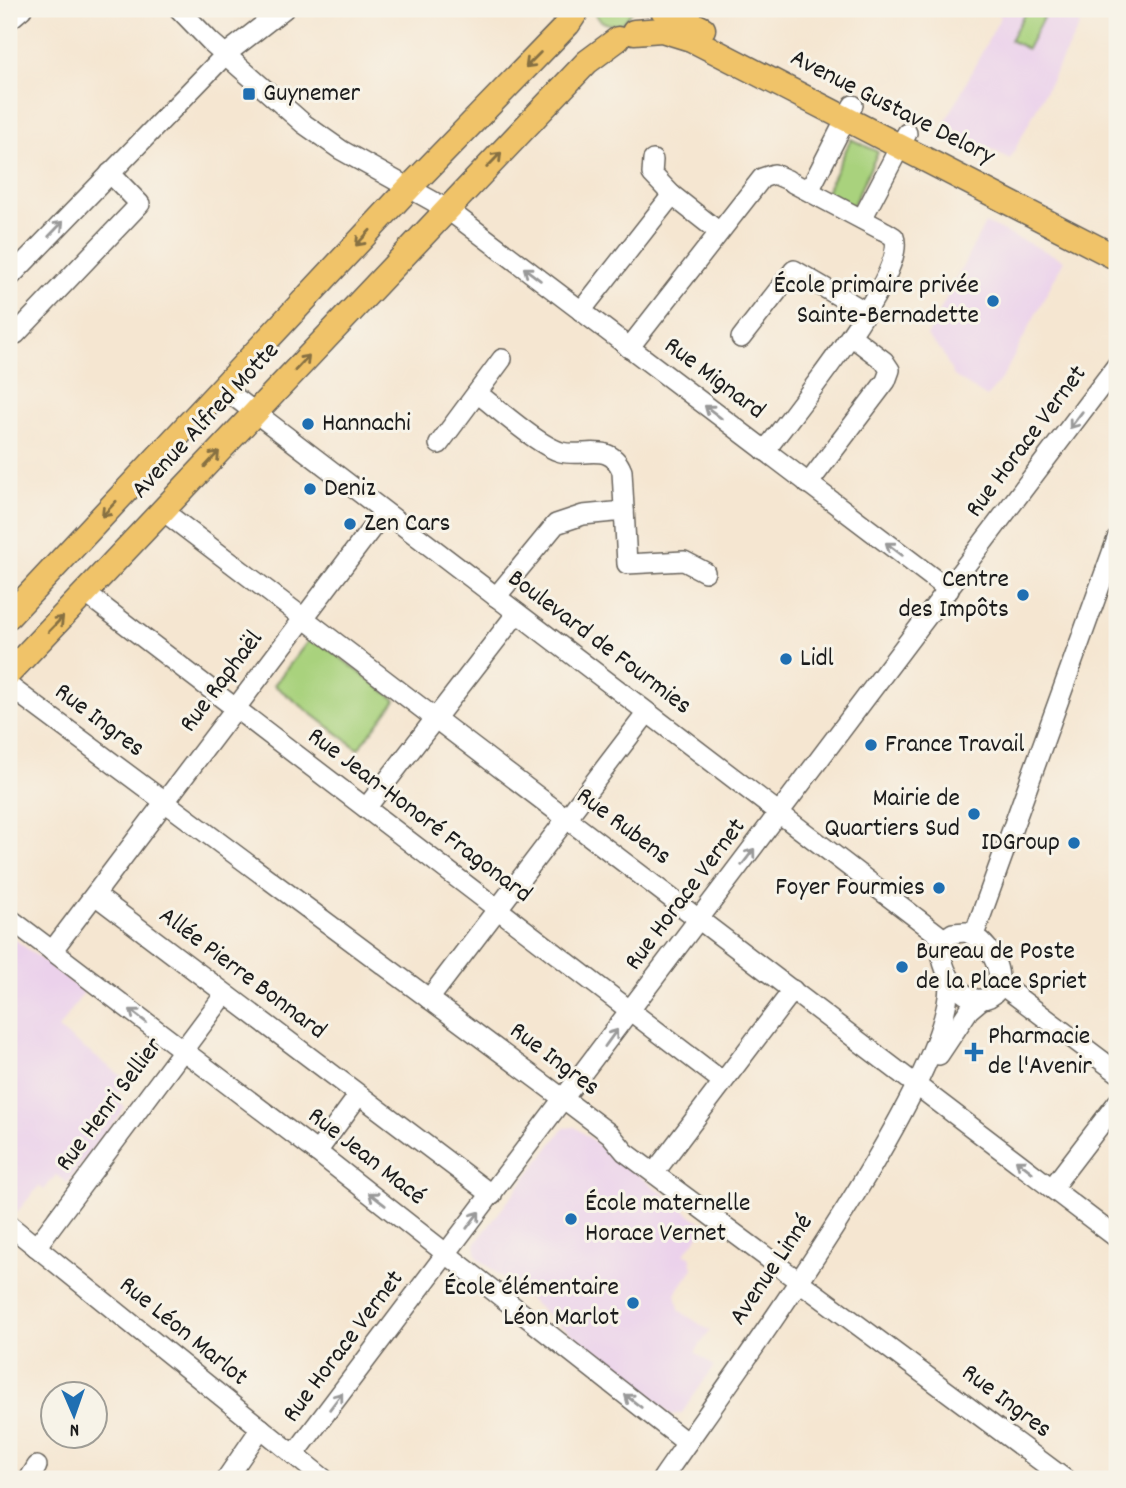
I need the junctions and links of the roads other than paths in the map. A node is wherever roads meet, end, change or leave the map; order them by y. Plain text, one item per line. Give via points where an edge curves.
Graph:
1 (22, 9) edge
2 (179, 9) edge
3 (284, 9) edge
4 (580, 9) edge
5 (647, 9) edge
6 (662, 9) edge
7 (9, 20) edge
8 (626, 36) junction
9 (226, 54) junction
10 (849, 112) junction
11 (904, 140) junction
12 (653, 160) dead end
13 (110, 173) junction
14 (797, 185) junction
15 (410, 188) junction
16 (672, 195) junction
17 (447, 209) junction
18 (862, 219) junction
19 (719, 232) junction
20 (1117, 242) edge
21 (1117, 258) edge
22 (9, 278) edge
23 (581, 311) junction
24 (866, 313) junction
25 (9, 327) edge
26 (851, 336) junction
27 (741, 338) dead end
28 (629, 348) junction
29 (502, 359) dead end
30 (1117, 365) edge
31 (223, 388) junction
32 (477, 393) junction
33 (255, 414) junction
34 (439, 444) dead end
35 (765, 451) junction
36 (808, 484) junction
37 (163, 511) junction
38 (624, 511) junction
39 (384, 512) junction
40 (1117, 538) edge
41 (705, 572) dead end
42 (949, 590) junction
43 (85, 593) junction
44 (496, 597) junction
45 (11, 609) edge
46 (517, 613) junction
47 (304, 618) junction
48 (9, 673) edge
49 (9, 687) edge
50 (235, 708) junction
51 (647, 713) junction
52 (435, 718) junction
53 (164, 802) junction
54 (366, 808) junction
55 (779, 814) junction
56 (567, 818) junction
57 (95, 895) junction
58 (498, 909) junction
59 (9, 918) edge
60 (700, 919) junction
61 (974, 935) junction
62 (944, 939) junction
63 (52, 950) junction
64 (948, 975) junction
65 (999, 983) junction
66 (793, 990) junction
67 (225, 995) junction
68 (429, 999) junction
69 (982, 999) junction
70 (631, 1011) junction
71 (184, 1051) junction
72 (1117, 1072) edge
73 (722, 1081) junction
74 (918, 1085) junction
75 (358, 1096) junction
76 (565, 1100) junction
77 (1117, 1103) edge
78 (317, 1152) junction
79 (654, 1173) junction
80 (1052, 1188) junction
81 (492, 1195) junction
82 (9, 1225) edge
83 (1117, 1238) edge
84 (36, 1247) junction
85 (447, 1254) junction
86 (799, 1280) junction
87 (261, 1428) junction
88 (687, 1443) junction
89 (294, 1455) junction
90 (226, 1479) edge
91 (324, 1479) edge
92 (662, 1479) edge
93 (1065, 1479) edge

1 - 7 street
2 - 9 street
3 - 9 street
4 - 8 main road via 595,33
4 -> 15 main road, Avenue Alfred Motte
5 - 8 main road via 643,22
6 - 10 main road, Avenue Gustave Delory
8 - 10 main road, Avenue Gustave Delory via 662,30 685,36
17 -> 8 main road, Avenue Alfred Motte via 594,55
9 - 13 street
9 - 15 street via 304,124
10 - 11 main road, Avenue Gustave Delory
10 - 14 street
11 - 18 street
11 - 20 main road, Avenue Gustave Delory
11 - 21 main road, Avenue Gustave Delory
12 - 16 street via 652,174
22 -> 13 street
13 - 25 street via 140,204 16,334
14 - 18 street
14 - 19 street via 774,174 762,178
15 - 17 street
15 -> 31 main road, Avenue Alfred Motte
16 - 19 street
16 - 23 street
23 -> 17 street, Rue Mignard
33 -> 17 main road, Avenue Alfred Motte
18 - 24 street via 894,237 896,251
19 - 28 street
23 - 28 street, Rue Mignard
24 - 26 street
24 - 27 street via 794,270
26 - 35 street
26 - 36 street via 884,361 890,370 887,381
35 -> 28 street, Rue Mignard
29 - 32 street
30 -> 42 street, Rue Horace Vernet
31 - 33 street, Boulevard de Fourmies
31 -> 45 main road, Avenue Alfred Motte
32 - 34 street
32 - 38 street via 556,450 611,455 622,471
37 -> 33 main road, Avenue Alfred Motte
33 - 39 street, Boulevard de Fourmies
35 - 36 street, Rue Mignard
42 -> 36 street, Rue Mignard
37 - 43 main road, Avenue Alfred Motte
37 - 47 street, Rue Rubens
38 - 41 street via 627,564 684,561
38 - 44 street via 583,515 556,524
39 - 44 street, Boulevard de Fourmies
39 - 47 street, Rue Raphaël
40 - 61 street
42 - 55 street, Rue Horace Vernet
48 -> 43 main road, Avenue Alfred Motte
43 - 50 street, Rue Jean-Honoré Fragonard
44 - 46 street, Boulevard de Fourmies
46 - 51 street, Boulevard de Fourmies
46 - 52 street
47 - 50 street, Rue Raphaël
47 - 52 street, Rue Rubens
49 - 53 street, Rue Ingres
50 - 53 street, Rue Raphaël
50 - 54 street, Rue Jean-Honoré Fragonard
51 - 55 street, Boulevard de Fourmies
51 - 56 street
52 - 54 street
52 - 56 street, Rue Rubens
53 - 57 street, Rue Raphaël
53 - 68 street, Rue Ingres
54 - 58 street, Rue Jean-Honoré Fragonard
60 -> 55 street, Rue Horace Vernet
55 - 62 street, Boulevard de Fourmies
56 - 58 street
56 - 60 street, Rue Rubens
57 - 63 street, Rue Raphaël
57 - 67 street, Allée Pierre Bonnard
58 - 68 street
58 - 70 street, Rue Jean-Honoré Fragonard
59 - 63 street, Rue Jean Macé
60 - 66 street, Rue Rubens
60 - 70 street, Rue Horace Vernet
61 - 62 street via 960,931
61 - 65 street via 991,954
62 - 64 street via 940,956
71 -> 63 street, Rue Jean Macé
64 - 69 street via 965,994
64 - 74 street, Avenue Linné via 947,1010
65 - 69 street via 993,995
65 - 72 street
66 - 73 street
66 - 74 street, Rue Rubens
67 - 71 street, Rue Henri Sellier
67 - 75 street, Allée Pierre Bonnard
68 - 76 street, Rue Ingres
69 - 74 street, Avenue Linné via 969,1010
70 - 73 street, Rue Jean-Honoré Fragonard
76 -> 70 street, Rue Horace Vernet
71 - 78 street, Rue Jean Macé
71 - 84 street, Rue Henri Sellier
73 - 79 street
80 -> 74 street, Rue Rubens
74 - 86 street, Avenue Linné
75 - 78 street
75 - 81 street, Allée Pierre Bonnard
76 - 79 street, Rue Ingres
76 - 81 street, Rue Horace Vernet
77 - 80 street
85 -> 78 street, Rue Jean Macé
79 - 86 street, Rue Ingres
80 - 83 street, Rue Rubens
85 -> 81 street, Rue Horace Vernet
82 - 84 street, Rue Léon Marlot
84 - 87 street, Rue Léon Marlot
88 -> 85 street, Rue Jean Macé
89 -> 85 street, Rue Horace Vernet
86 - 88 street, Avenue Linné
86 - 93 street, Rue Ingres
87 - 89 street, Rue Léon Marlot
87 - 90 street
88 - 92 street, Avenue Linné
89 - 91 street, Rue Léon Marlot

